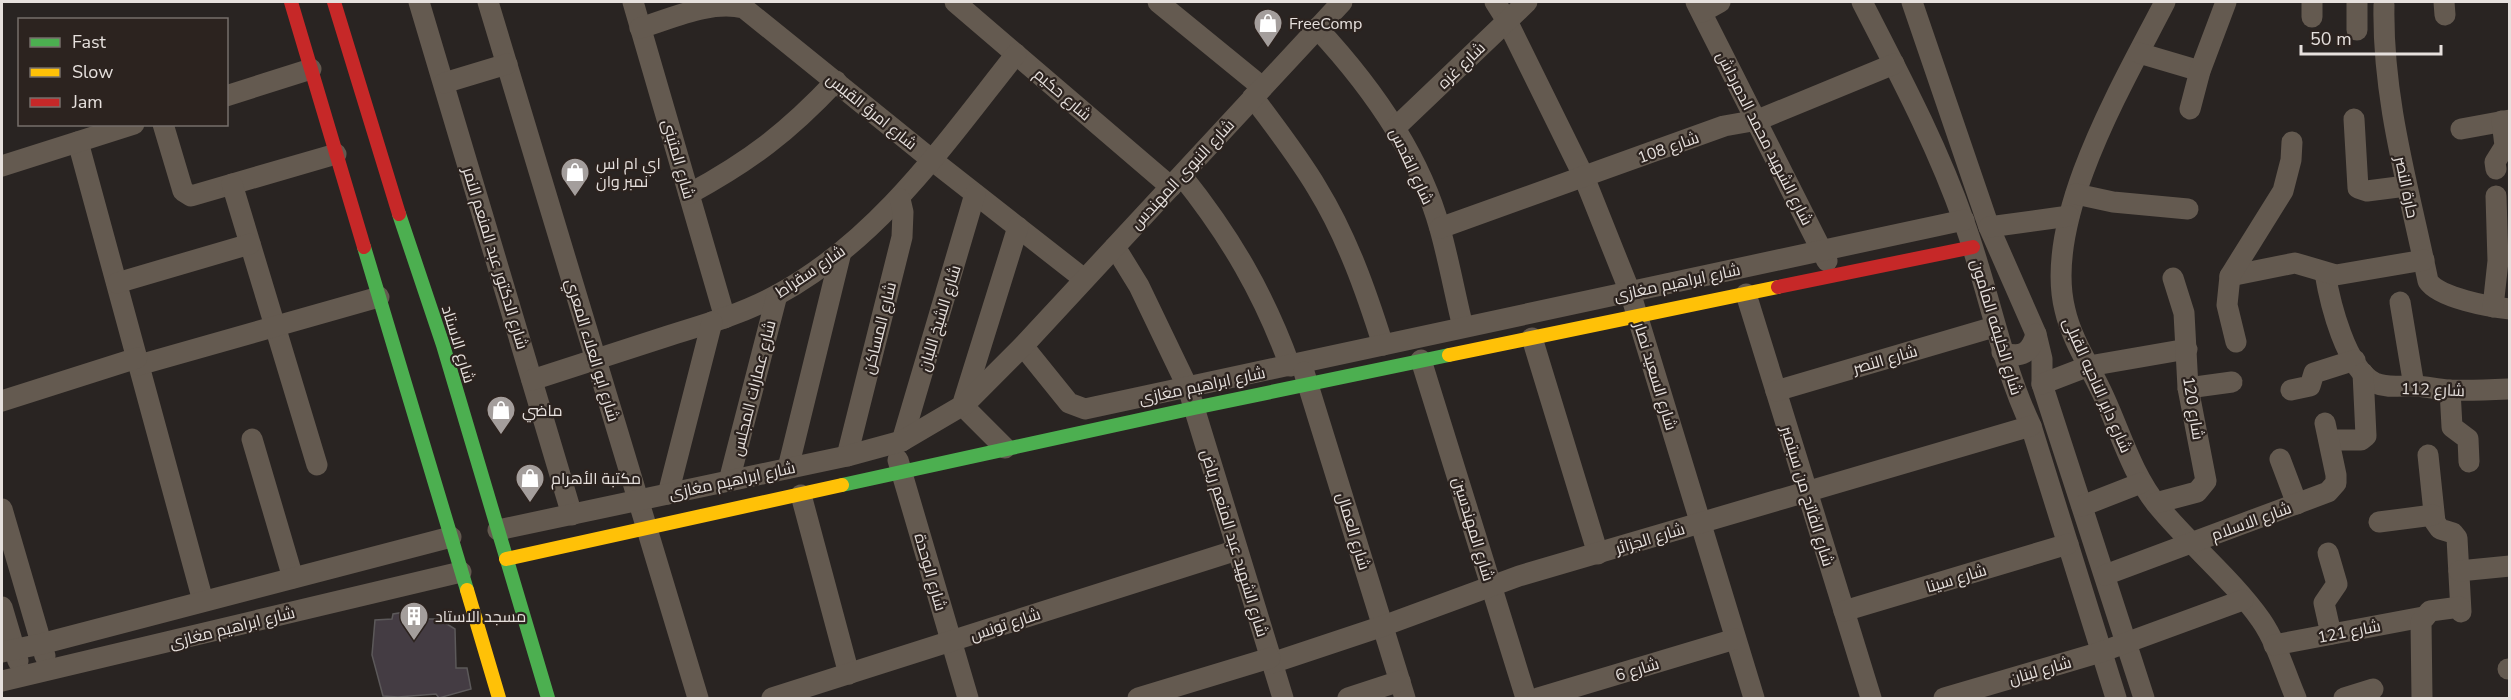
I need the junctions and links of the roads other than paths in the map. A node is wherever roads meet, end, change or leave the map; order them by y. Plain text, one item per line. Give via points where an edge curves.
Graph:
1 (291, 2) edge
2 (334, 2) edge
3 (419, 2) edge
4 (488, 2) edge
5 (633, 2) edge
6 (955, 2) edge
7 (1158, 2) edge
8 (1342, 2) edge
9 (1495, 2) edge
10 (1527, 2) edge
11 (1862, 2) edge
12 (1912, 2) edge
13 (2165, 2) edge
14 (2226, 2) edge
15 (2357, 2) edge
16 (1706, 5) edge
17 (2384, 5) dead end
18 (1507, 21) junction
19 (640, 28) junction
20 (1317, 28) junction
21 (2357, 30) dead end
22 (2139, 53) junction
23 (1016, 54) junction
24 (507, 64) junction
25 (1894, 64) junction
26 (311, 69) junction
27 (2200, 71) junction
28 (836, 81) junction
29 (444, 83) junction
30 (1257, 92) junction
31 (228, 95) edge
32 (2190, 109) dead end
33 (2355, 119) dead end
34 (1758, 120) junction
35 (2506, 121) edge
36 (128, 126) edge
37 (164, 126) edge
38 (1395, 128) junction
39 (2461, 129) dead end
40 (78, 142) junction
41 (2292, 142) dead end
42 (336, 154) junction
43 (932, 160) junction
44 (2, 166) edge
45 (2496, 169) dead end
46 (1584, 177) junction
47 (1176, 182) junction
48 (232, 184) junction
49 (2406, 186) junction
50 (391, 190) junction
51 (689, 194) junction
52 (975, 194) junction
53 (2076, 194) junction
54 (2496, 196) dead end
55 (900, 198) junction
56 (382, 204) dead end
57 (353, 205) junction
58 (367, 209) dead end
59 (2188, 209) dead end
60 (2069, 216) junction
61 (1964, 220) junction
62 (1018, 227) junction
63 (1989, 227) junction
64 (1440, 228) junction
65 (250, 244) junction
66 (1115, 247) junction
67 (1973, 247) junction
68 (1822, 251) junction
69 (841, 252) junction
70 (2424, 260) junction
71 (2325, 273) junction
72 (1834, 275) junction
73 (2230, 276) junction
74 (2173, 278) dead end
75 (1084, 279) junction
76 (117, 283) junction
77 (1630, 292) junction
78 (1746, 294) junction
79 (777, 295) junction
80 (379, 297) junction
81 (2400, 302) dead end
82 (2501, 308) edge
83 (1638, 316) junction
84 (718, 320) junction
85 (275, 326) junction
86 (1463, 327) junction
87 (1994, 327) junction
88 (2036, 334) junction
89 (427, 338) dead end
90 (1532, 338) junction
91 (2236, 342) dead end
92 (411, 343) dead end
93 (442, 345) junction
94 (1383, 345) junction
95 (1023, 346) junction
96 (2187, 350) junction
97 (2002, 352) junction
98 (596, 360) junction
99 (1421, 360) junction
100 (138, 362) junction
101 (1296, 365) junction
102 (401, 366) junction
103 (2089, 366) junction
104 (2359, 367) junction
105 (532, 380) junction
106 (2232, 382) dead end
107 (1308, 384) junction
108 (2042, 384) junction
109 (2414, 386) junction
110 (2188, 388) junction
111 (2508, 389) dead end
112 (2291, 390) dead end
113 (2450, 390) junction
114 (1776, 391) junction
115 (1191, 398) junction
116 (2, 401) edge
117 (965, 404) junction
118 (2031, 426) junction
119 (252, 439) dead end
120 (898, 443) junction
121 (1005, 448) junction
122 (2428, 455) dead end
123 (847, 456) junction
124 (2280, 459) dead end
125 (2469, 462) dead end
126 (317, 465) dead end
127 (788, 468) junction
128 (902, 473) junction
129 (729, 481) junction
130 (2141, 483) junction
131 (1807, 492) junction
132 (668, 494) junction
133 (801, 495) junction
134 (638, 501) junction
135 (2156, 503) junction
136 (2297, 504) junction
137 (2082, 506) junction
138 (2, 509) edge
139 (572, 515) junction
140 (2433, 515) junction
141 (2379, 522) dead end
142 (1700, 523) junction
143 (646, 529) junction
144 (498, 530) junction
145 (451, 537) junction
146 (2191, 543) junction
147 (2068, 544) junction
148 (1237, 550) junction
149 (2328, 553) dead end
150 (1598, 554) junction
151 (506, 559) junction
152 (2510, 566) edge
153 (2459, 571) junction
154 (461, 572) junction
155 (2104, 575) junction
156 (293, 578) junction
157 (1492, 588) junction
158 (2243, 600) junction
159 (203, 601) junction
160 (2, 607) edge
161 (1844, 611) junction
162 (2423, 617) junction
163 (1383, 626) junction
164 (2331, 634) junction
165 (1735, 639) junction
166 (952, 641) junction
167 (2127, 643) junction
168 (41, 644) junction
169 (2274, 645) junction
170 (8, 650) edge
171 (2101, 652) junction
172 (1271, 660) junction
173 (49, 671) junction
174 (849, 674) junction
175 (22, 677) junction
176 (2, 681) edge
177 (2373, 689) dead end
178 (1403, 690) edge
179 (1990, 692) edge
180 (499, 699) edge
181 (548, 699) edge
182 (698, 699) edge
183 (772, 699) edge
184 (968, 699) edge
185 (1138, 699) edge
186 (1283, 699) edge
187 (1348, 699) edge
188 (1526, 699) edge
189 (1538, 699) edge
190 (1754, 699) edge
191 (1871, 699) edge
192 (1944, 699) edge
193 (2116, 699) edge
194 (2144, 699) edge
195 (2296, 699) edge
196 (2344, 699) edge
197 (2422, 699) edge

1 - 26 main road
2 - 50 main road, شارع الاستاد
3 - 29 street, شارع الدكتور عبد المنعم النمر
4 - 24 street, شارع ابو العلاء المعري
5 - 19 street, شارع المتبنى
6 - 23 street, شارع حكيم
7 - 30 street
8 - 20 street, شارع النبوى المهندس
9 - 18 street, شارع السعيد نصار
10 - 18 street, شارع غزه
11 - 25 street, شارع الخليفه المأمون
12 - 63 street, شارع الخليفه المأمون
13 - 22 street, شارع داير الناحيه القبلى
14 - 27 street
15 - 21 street
16 - 34 street, شارع الشهيد محمد الدمرداش
17 - 49 street, حارة النصر via 2387,82
18 - 38 street, شارع غزه
18 - 46 street, شارع السعيد نصار
19 - 28 street, شارع امرؤ القيس via 708,7 733,5 744,8
19 - 51 street, شارع المتبنى
20 - 30 street, شارع النبوى المهندس
20 - 38 street, شارع القدس via 1353,68
22 - 27 street
22 - 53 street, شارع داير الناحيه القبلى via 2091,152
23 - 43 street, شارع سقراط
23 - 47 street, شارع حكيم
24 - 29 street
24 - 98 street, شارع ابو العلاء المعري
25 - 34 street, شارع 108
25 - 61 street, شارع الخليفه المأمون via 1932,140
26 - 31 street
26 - 42 main road
27 - 32 street
28 - 43 street, شارع امرؤ القيس
28 - 51 street via 770,144
29 - 105 street, شارع الدكتور عبد المنعم النمر
30 - 47 street, شارع النبوى المهندس
30 - 94 street via 1344,239
33 - 49 street via 2358,188 2367,191
34 - 46 street, شارع 108 via 1724,126
34 - 68 street, شارع الشهيد محمد الدمرداش
35 - 39 street
35 - 45 street via 2505,146 2496,158
36 - 40 street
37 - 48 street via 186,195
38 - 64 street, شارع القدس via 1428,194
40 - 44 street
40 - 76 street
41 - 73 street via 2283,190
42 - 48 street
42 - 57 main road
43 - 52 street, شارع امرؤ القيس
43 - 55 street, شارع سقراط
46 - 64 street, شارع 108
46 - 77 street, شارع السعيد نصار
47 - 66 street, شارع النبوى المهندس
47 - 101 street, شارع العمال via 1210,211 1256,285
48 - 65 street
49 - 70 street, حارة النصر
50 - 56 main road
50 - 93 main road, شارع الاستاد
51 - 84 street, شارع المتبنى
52 - 62 street, شارع امرؤ القيس
52 - 120 street, شارع الشيخ اللبان
53 - 59 street via 2122,204
53 - 60 street, شارع داير الناحيه القبلى
54 - 82 street
55 - 69 street, شارع سقراط
55 - 123 street, شارع المساكن via 902,237
57 - 58 main road
57 - 80 main road
60 - 63 street
60 - 103 street, شارع داير الناحيه القبلى via 2060,278 2064,309
61 - 67 street, شارع الخليفه المأمون
61 - 68 street, شارع ابراهيم مغازى
62 - 75 street, شارع امرؤ القيس
62 - 117 street
63 - 88 street, شارع الخليفه المأمون
64 - 86 street, شارع القدس
65 - 76 street
65 - 85 street
66 - 75 street, شارع النبوى المهندس
66 - 115 street, شارع الشهيد عبد المنعم رياض via 1139,286
67 - 72 main road, شارع ابراهيم مغازى
67 - 87 street, شارع الخليفه المأمون
68 - 72 street, شارع الشهيد محمد الدمرداش
68 - 77 street, شارع ابراهيم مغازى
69 - 79 street, شارع سقراط
69 - 127 street
70 - 71 street via 2336,275
70 - 82 street, حارة النصر via 2428,281 2436,289
71 - 73 street via 2295,263
71 - 104 street via 2330,303
72 - 78 main road, شارع ابراهيم مغازى
73 - 91 street via 2227,305
74 - 96 street, شارع 120 via 2184,313
75 - 95 street, شارع النبوى المهندس
76 - 100 street
77 - 83 street, شارع السعيد نصار
77 - 86 street, شارع ابراهيم مغازى
78 - 83 main road, شارع ابراهيم مغازى
78 - 114 street, شارع الفاتح من سبتمبر
79 - 84 street, شارع سقراط
79 - 129 street, شارع عمارات المجلس
80 - 85 street
80 - 102 main road
81 - 109 street
83 - 90 main road, شارع ابراهيم مغازى
83 - 142 street, شارع السعيد نصار
84 - 98 street, شارع سقراط
84 - 132 street
85 - 100 street
85 - 126 street
86 - 94 street, شارع ابراهيم مغازى
87 - 97 street, شارع الخليفه المأمون
87 - 114 street, شارع النصر
88 - 97 street via 2032,347 2024,354 2014,357
88 - 108 street, شارع الخليفه المأمون
89 - 93 main road
90 - 99 main road, شارع ابراهيم مغازى
90 - 150 street
92 - 102 main road
93 - 144 main road, شارع الاستاد
94 - 101 street, شارع ابراهيم مغازى
95 - 115 street, شارع ابراهيم مغازى via 1077,408
95 - 117 street, شارع ابراهيم مغازى
96 - 103 street
96 - 110 street, شارع 120
97 - 118 street, شارع الخليفه المأمون
98 - 105 street, شارع سقراط
98 - 134 street, شارع ابو العلاء المعري
99 - 107 main road, شارع ابراهيم مغازى
99 - 157 street, شارع المهندسين
100 - 116 street
100 - 159 street
101 - 107 street, شارع العمال
101 - 115 street, شارع ابراهيم مغازى
102 - 145 main road
103 - 108 street
103 - 130 street, شارع داير الناحيه القبلى
104 - 109 street, شارع 112 via 2369,379 2384,386
104 - 112 street via 2314,374 2310,386
104 - 136 street, شارع الاسلام via 2366,436 2361,440 2327,432 2336,474 2334,486
105 - 139 street, شارع الدكتور عبد المنعم النمر
106 - 110 street
107 - 115 main road, شارع ابراهيم مغازى
107 - 163 street, شارع العمال
108 - 137 street, شارع الخليفه المأمون
109 - 113 street, شارع 112
110 - 135 street, شارع 120 via 2206,481 2197,492
111 - 113 street, شارع 112
113 - 125 street via 2452,427 2468,439
114 - 131 street, شارع الفاتح من سبتمبر
115 - 121 main road, شارع ابراهيم مغازى
115 - 148 street, شارع الشهيد عبد المنعم رياض
117 - 120 street, شارع ابراهيم مغازى
117 - 121 street
118 - 131 street, شارع الجزائر
118 - 147 street, شارع الخليفه المأمون
119 - 156 street
120 - 123 street, شارع ابراهيم مغازى
120 - 128 street, شارع الوحدة
121 - 128 main road, شارع ابراهيم مغازى
122 - 140 street
123 - 127 street, شارع ابراهيم مغازى
124 - 136 street
127 - 129 street, شارع ابراهيم مغازى
128 - 133 main road, شارع ابراهيم مغازى
128 - 166 street, شارع الوحدة
129 - 132 street, شارع ابراهيم مغازى
130 - 135 street, شارع داير الناحيه القبلى
130 - 137 street
131 - 142 street, شارع الجزائر
131 - 161 street, شارع الفاتح من سبتمبر
132 - 134 street, شارع ابراهيم مغازى
133 - 143 main road, شارع ابراهيم مغازى
133 - 174 street
134 - 139 street, شارع ابراهيم مغازى
134 - 143 street, شارع ابو العلاء المعري
135 - 146 street, شارع داير الناحيه القبلى
136 - 146 street, شارع الاسلام
137 - 155 street, شارع الخليفه المأمون
138 - 168 street
139 - 144 street, شارع ابراهيم مغازى
140 - 141 street
140 - 153 street via 2440,529 2457,538
142 - 150 street, شارع الجزائر
142 - 165 street, شارع السعيد نصار
143 - 151 main road, شارع ابراهيم مغازى
143 - 182 street, شارع ابو العلاء المعري
144 - 151 main road, شارع الاستاد
145 - 154 main road
145 - 156 street, شارع ابراهيم مغازى
146 - 155 street, شارع الاسلام
146 - 158 street, شارع داير الناحيه القبلى
147 - 161 street, شارع سينا
147 - 171 street, شارع الخليفه المأمون
148 - 166 street, شارع تونس
148 - 172 street, شارع الشهيد عبد المنعم رياض
149 - 164 street via 2337,584 2324,603
150 - 157 street, شارع الجزائر via 1519,576
151 - 181 main road, شارع الاستاد
152 - 153 street
153 - 162 street, شارع 121 via 2460,609 2435,609
154 - 173 street, شارع ابراهيم مغازى
154 - 180 main road
155 - 167 street, شارع الخليفه المأمون
156 - 159 street, شارع ابراهيم مغازى
157 - 163 street, شارع الجزائر
157 - 188 street, شارع المهندسين
158 - 167 street, شارع لبنان
158 - 169 street, شارع داير الناحيه القبلى via 2262,621
159 - 168 street, شارع ابراهيم مغازى
160 - 170 street
161 - 191 street, شارع الفاتح من سبتمبر
162 - 164 street, شارع 121
162 - 197 street
163 - 172 street, شارع الجزائر
163 - 178 street, شارع العمال
164 - 169 street, شارع 121
165 - 189 street, شارع 6
165 - 190 street, شارع السعيد نصار
166 - 174 street, شارع تونس
166 - 184 street, شارع الوحدة
167 - 171 street, شارع لبنان
167 - 194 street, شارع الخليفه المأمون
168 - 170 street, شارع ابراهيم مغازى
168 - 173 street
169 - 195 street, شارع داير الناحيه القبلى
170 - 175 street
171 - 179 street, شارع لبنان
171 - 193 street, شارع الخليفه المأمون
172 - 185 street, شارع الجزائر
172 - 186 street, شارع الشهيد عبد المنعم رياض
173 - 175 street, شارع ابراهيم مغازى
174 - 183 street, شارع تونس
175 - 176 street, شارع ابراهيم مغازى
177 - 196 street
178 - 187 street
179 - 192 street, شارع لبنان

